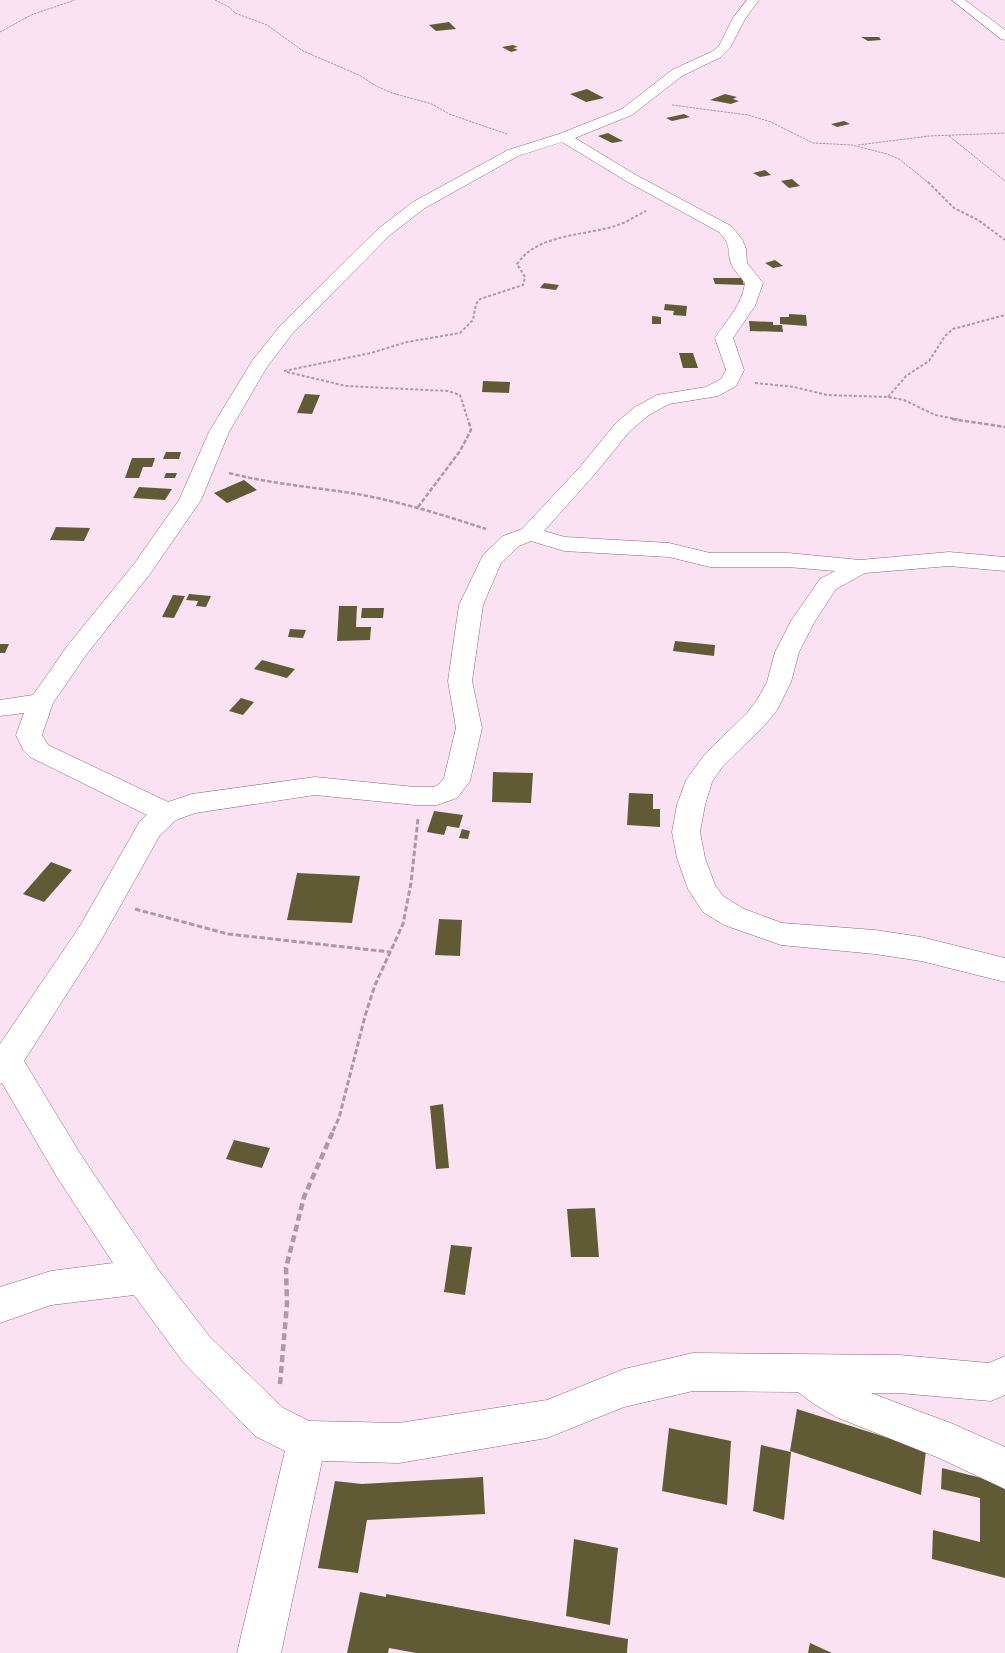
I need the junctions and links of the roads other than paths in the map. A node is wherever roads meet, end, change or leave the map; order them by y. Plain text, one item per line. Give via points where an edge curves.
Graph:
1 (753, 0) edge
2 (958, 0) edge
3 (1005, 36) edge
4 (564, 137) junction
5 (521, 537) junction
6 (1005, 564) edge
7 (860, 567) junction
8 (41, 702) junction
9 (0, 708) edge
10 (166, 813) junction
11 (1005, 970) edge
12 (3, 1065) edge
13 (143, 1277) junction
14 (0, 1305) edge
15 (806, 1374) junction
16 (1005, 1375) edge
17 (295, 1435) junction
18 (1005, 1469) edge
19 (260, 1653) edge

1 - 4 street via 717,54 676,73 627,112
2 - 3 street
4 - 5 street via 725,229 734,239 739,263 754,284 753,297 724,338 735,370 729,382 711,392 664,399 642,411 623,427 588,471
4 - 8 street via 532,146 493,163 419,205 384,232 286,330 218,432 190,500
5 - 7 street via 564,544 669,550 710,560 788,560
5 - 10 street via 491,560 472,605 460,681 469,728 457,781 448,791 437,796 421,796 315,786 192,804
6 - 7 street via 949,559
7 - 11 street via 828,584 787,652 768,704 699,780 686,832 702,889 713,904 734,917 781,934 875,942
8 - 9 street
8 - 10 street via 29,735 39,751
10 - 12 street via 150,828 90,934
12 - 13 street
13 - 14 street via 50,1288
13 - 17 street via 196,1349 269,1422
15 - 16 street via 899,1374 991,1382
15 - 17 street via 693,1372 624,1388 547,1419 400,1444
15 - 18 street via 821,1388 844,1401 972,1451
17 - 19 street

